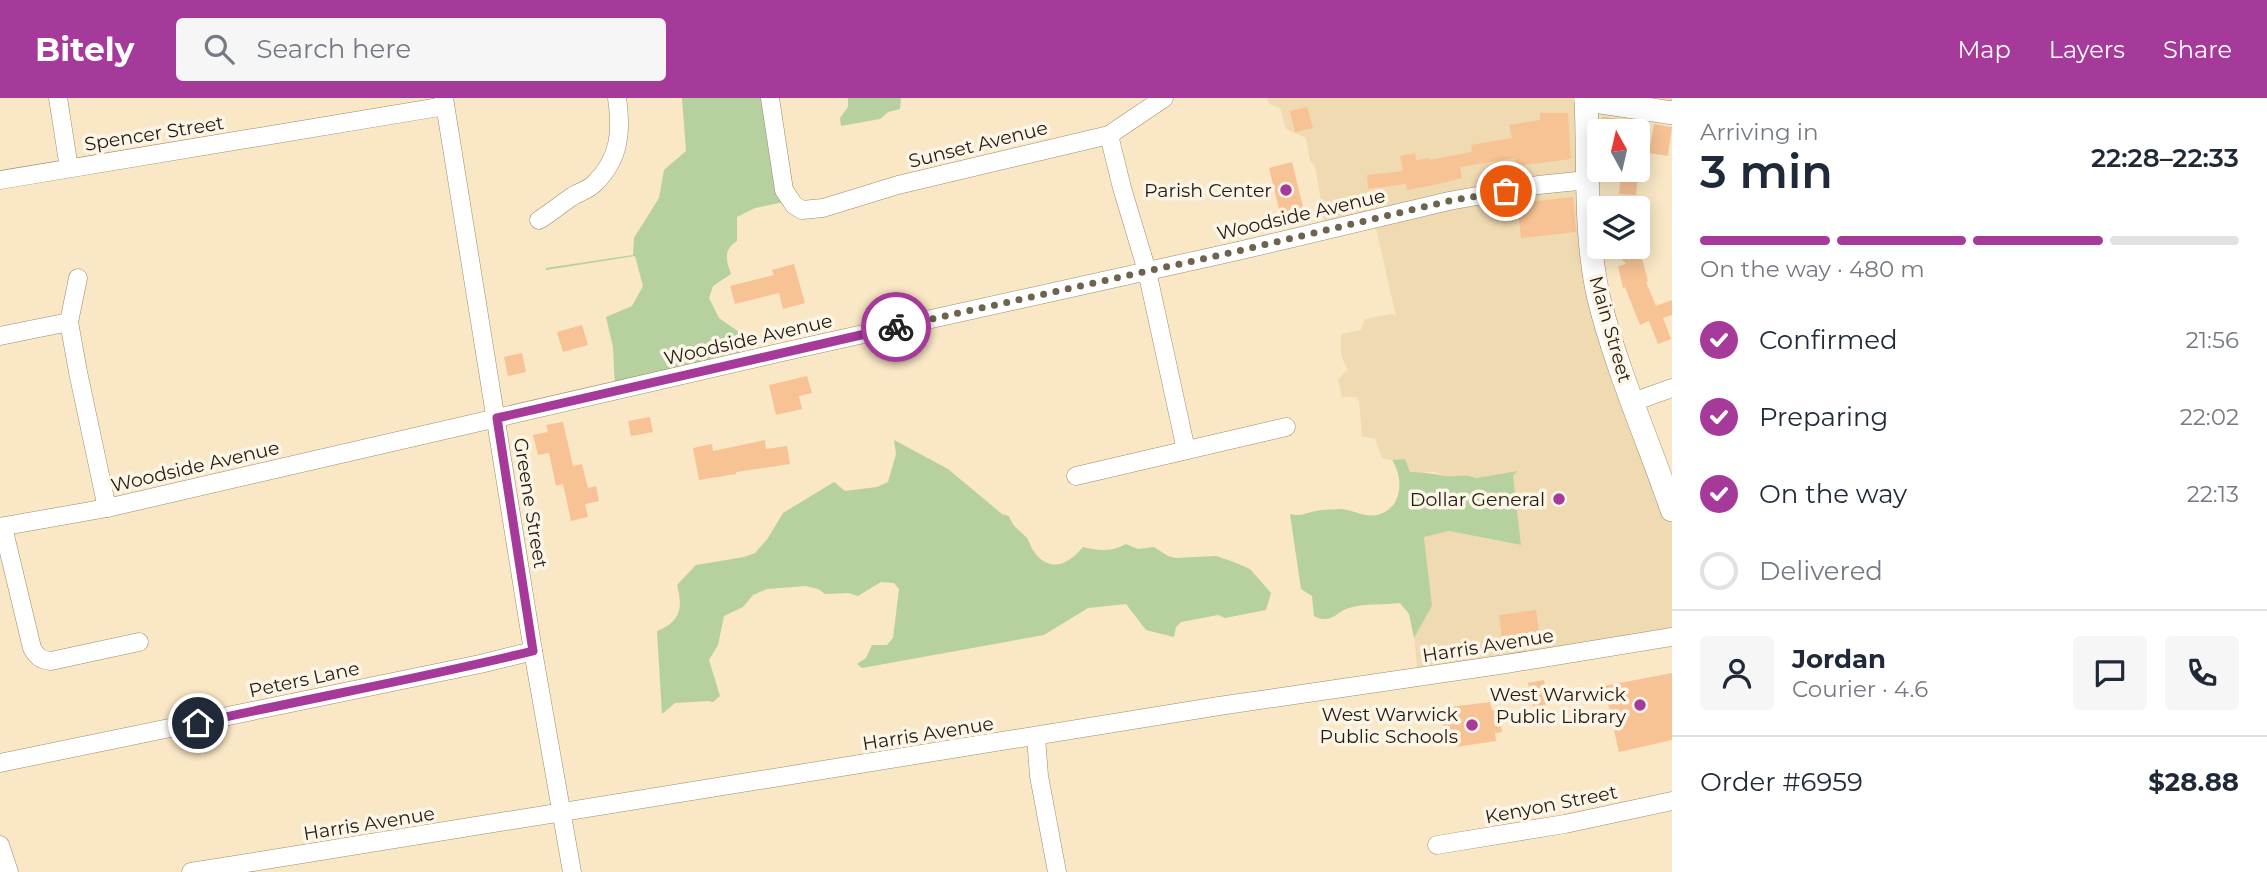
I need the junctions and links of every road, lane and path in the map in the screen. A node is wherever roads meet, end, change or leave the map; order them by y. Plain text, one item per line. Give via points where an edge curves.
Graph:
1 (58, 98) edge
2 (617, 98) edge
3 (770, 98) edge
4 (1164, 98) edge
5 (1586, 99) edge
6 (444, 102) edge
7 (1672, 113) edge
8 (1109, 135) junction
9 (1587, 140) edge
10 (69, 168) junction
11 (0, 180) edge
12 (1587, 180) edge
13 (1588, 182) edge
14 (539, 220) dead end
15 (1147, 271) junction
16 (78, 278) dead end
17 (69, 323) junction
18 (0, 337) edge
19 (1672, 388) edge
20 (1633, 402) junction
21 (497, 418) junction
22 (1286, 427) dead end
23 (1186, 450) junction
24 (1076, 476) dead end
25 (107, 508) junction
26 (1672, 510) edge
27 (1, 527) edge
28 (1672, 637) edge
29 (139, 642) dead end
30 (533, 651) junction
31 (1036, 737) junction
32 (0, 763) edge
33 (1672, 801) edge
34 (562, 813) junction
35 (0, 845) edge
36 (1437, 845) dead end
37 (9, 872) edge
38 (191, 872) edge
39 (572, 872) edge
40 (1057, 872) edge

1 - 10 street
2 - 14 street via 621,124 611,161 595,184
3 - 8 street, Sunset Avenue via 783,190 802,210
4 - 8 street, Sunset Avenue
5 - 7 main road
5 - 9 main road, Main Street
6 - 10 street, Spencer Street
6 - 21 street, Greene Street
8 - 15 street
10 - 11 street, Spencer Street
12 - 15 street, Woodside Avenue via 1449,201
13 - 20 main road, Main Street via 1600,300
15 - 21 street, Woodside Avenue
15 - 23 street
16 - 17 street
17 - 18 street
17 - 25 street
19 - 20 street
20 - 26 main road, Main Street
21 - 25 street, Woodside Avenue
21 - 30 street, Greene Street
22 - 23 street
23 - 24 street
25 - 27 street, Woodside Avenue
27 - 29 street via 37,656 51,661
28 - 31 street, Harris Avenue
30 - 32 street, Peters Lane
30 - 34 street, Greene Street
31 - 34 street, Harris Avenue
31 - 40 street via 1038,776
33 - 36 street, Kenyon Street
34 - 38 street, Harris Avenue
34 - 39 street, Greene Street
35 - 37 street

